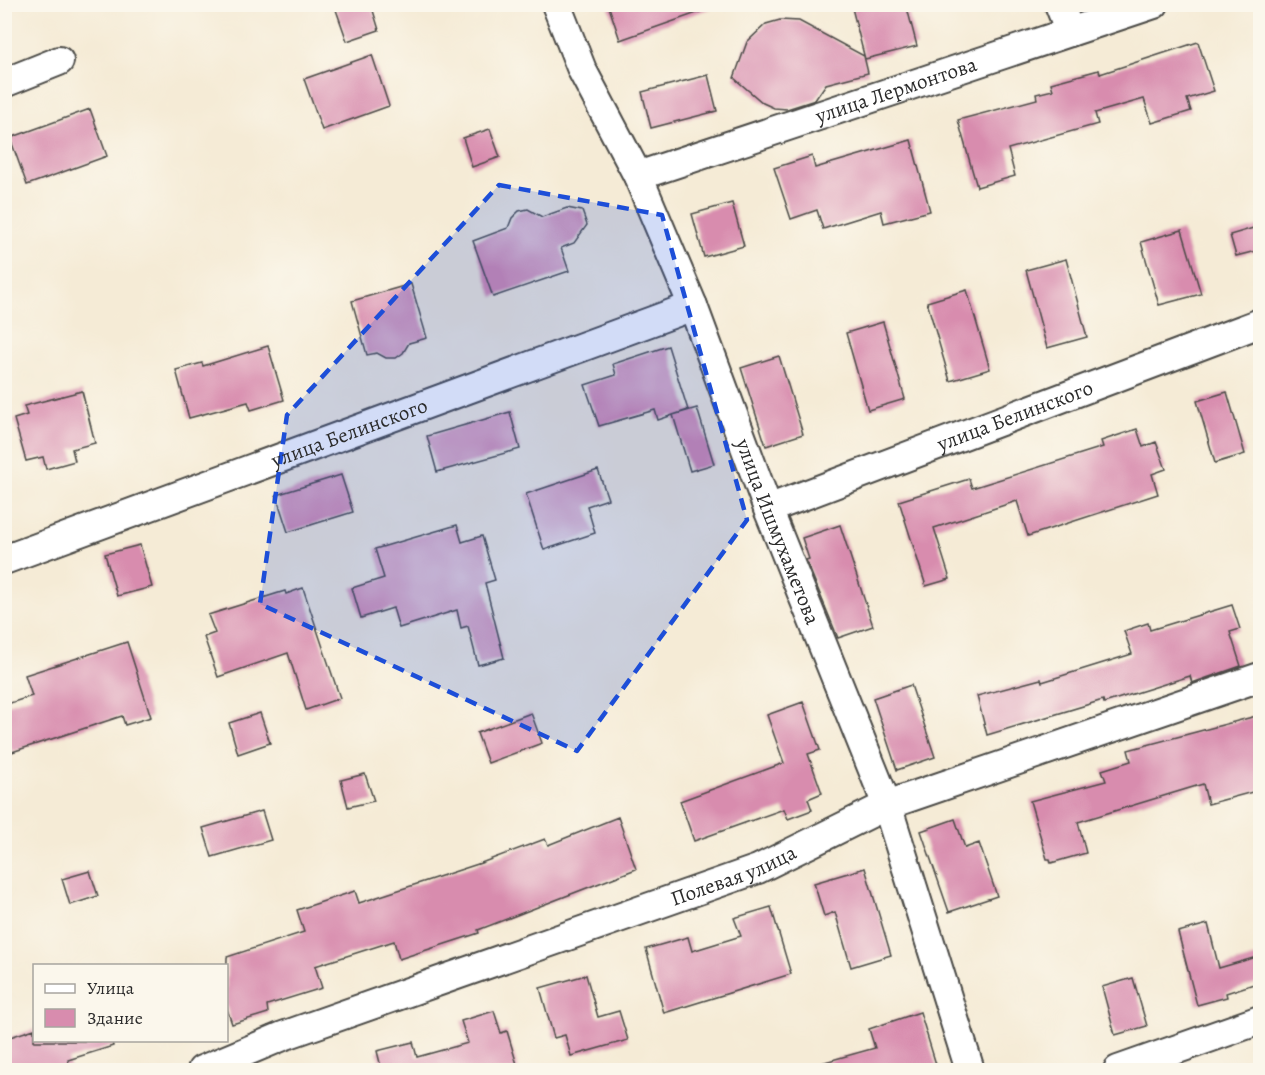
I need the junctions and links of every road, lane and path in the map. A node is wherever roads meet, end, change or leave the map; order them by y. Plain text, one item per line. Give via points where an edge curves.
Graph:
1 (556, 4) edge
2 (1059, 4) edge
3 (1154, 4) edge
4 (1070, 32) junction
5 (59, 61) dead end
6 (4, 83) edge
7 (638, 176) junction
8 (693, 306) junction
9 (1260, 323) edge
10 (768, 509) junction
11 (4, 560) edge
12 (1260, 677) edge
13 (886, 805) junction
14 (1260, 1020) edge
15 (202, 1071) edge
16 (970, 1071) edge
17 (1118, 1071) edge

1 - 7 street, улица Ишмухаметова via 582,70
2 - 4 street
3 - 4 street, улица Лермонтова
4 - 7 street, улица Лермонтова
5 - 6 street
7 - 8 street, улица Ишмухаметова
8 - 10 street, улица Ишмухаметова
8 - 11 street, улица Белинского
9 - 10 street, улица Белинского
10 - 13 street, улица Ишмухаметова
12 - 13 street, Полевая улица
13 - 15 street, Полевая улица via 758,869 283,1036
13 - 16 street, улица Ишмухаметова
14 - 17 street

